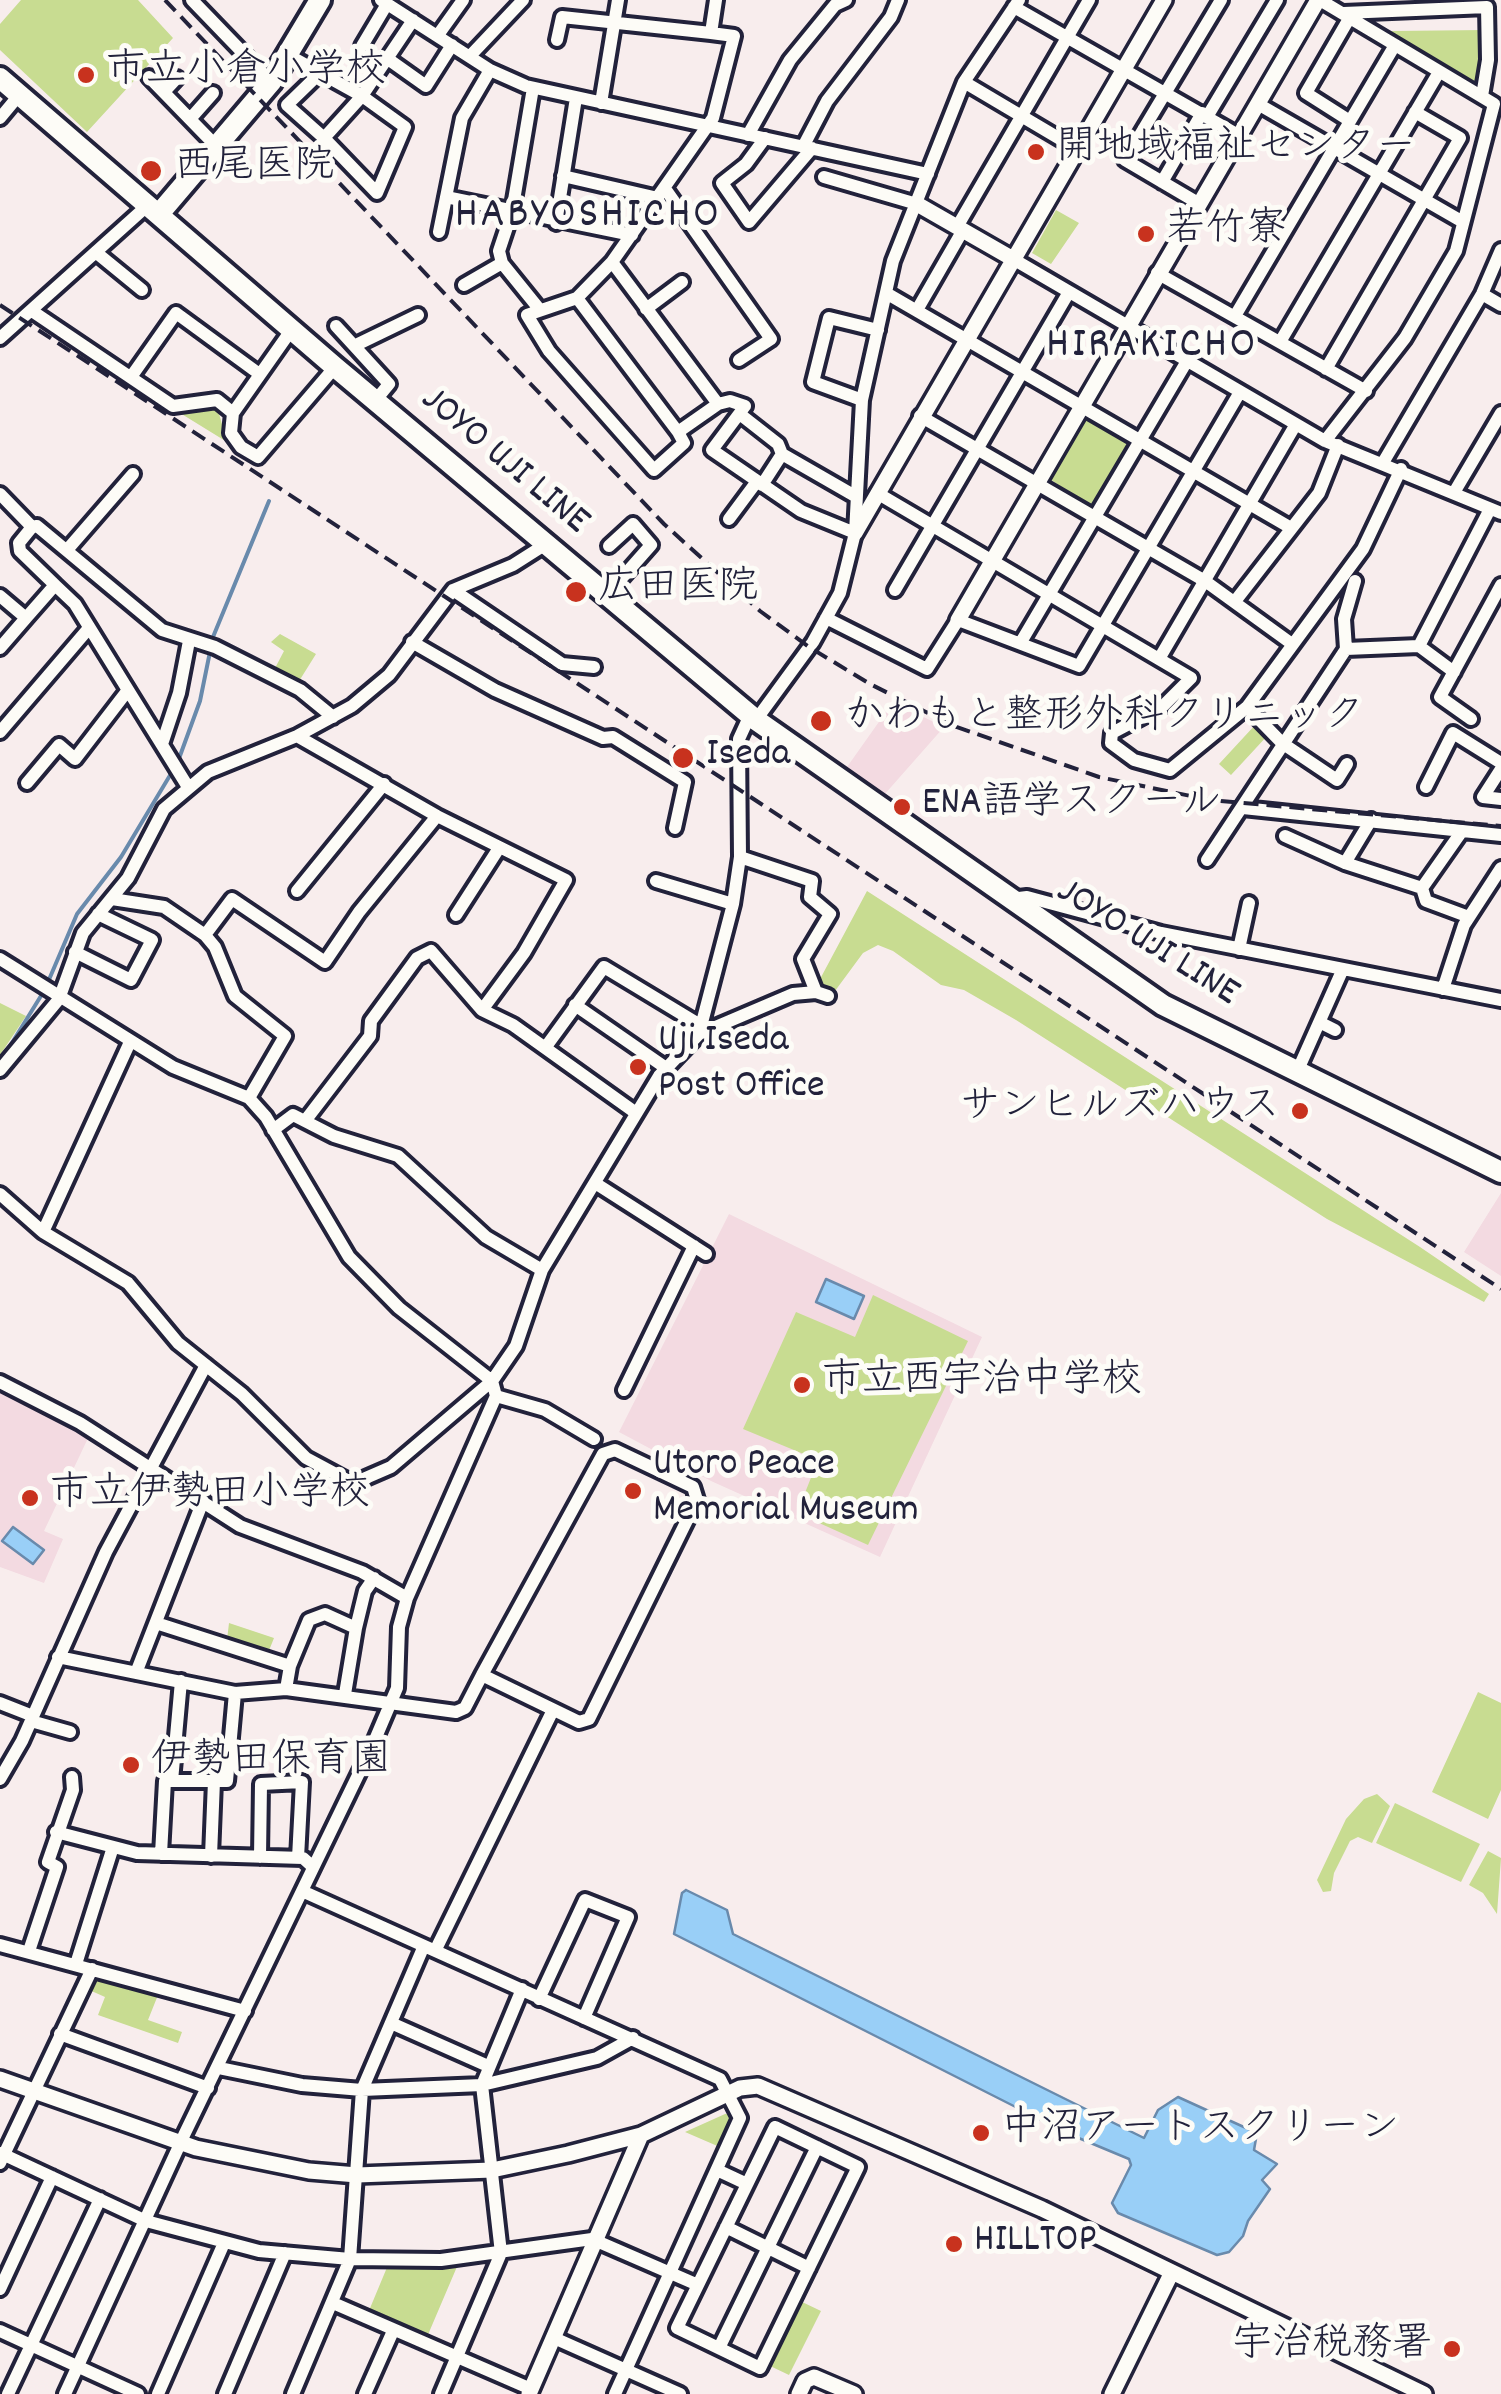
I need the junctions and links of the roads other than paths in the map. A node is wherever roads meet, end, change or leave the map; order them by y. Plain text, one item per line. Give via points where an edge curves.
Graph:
1 (192, 0) edge
2 (320, 0) edge
3 (463, 0) edge
4 (524, 0) edge
5 (618, 0) edge
6 (716, 0) edge
7 (846, 0) edge
8 (898, 0) edge
9 (1088, 0) edge
10 (1164, 0) edge
11 (1221, 0) edge
12 (1277, 0) edge
13 (1319, 0) edge
14 (384, 2) edge
15 (1016, 4) edge
16 (1346, 15) junction
17 (412, 20) junction
18 (614, 23) junction
19 (711, 33) junction
20 (438, 35) junction
21 (1067, 37) junction
22 (557, 40) dead end
23 (452, 45) junction
24 (1395, 45) junction
25 (362, 46) dead end
26 (288, 55) junction
27 (470, 56) junction
28 (388, 59) junction
29 (1124, 69) junction
30 (490, 70) junction
31 (1439, 72) junction
32 (320, 73) junction
33 (149, 77) dead end
34 (0, 78) edge
35 (177, 78) dead end
36 (271, 82) junction
37 (964, 82) junction
38 (533, 88) junction
39 (164, 92) junction
40 (212, 93) dead end
41 (1166, 93) junction
42 (20, 94) junction
43 (362, 96) junction
44 (1482, 96) junction
45 (576, 98) junction
46 (601, 103) junction
47 (1258, 104) junction
48 (1415, 112) junction
49 (1205, 115) junction
50 (1022, 116) junction
51 (0, 118) edge
52 (190, 119) junction
53 (1350, 120) junction
54 (707, 126) junction
55 (748, 134) junction
56 (1238, 135) junction
57 (324, 138) junction
58 (765, 138) junction
59 (216, 145) junction
60 (808, 147) junction
61 (1334, 148) junction
62 (1077, 149) junction
63 (858, 158) junction
64 (928, 174) junction
65 (1378, 175) junction
66 (563, 176) junction
67 (824, 177) dead end
68 (1162, 182) junction
69 (850, 185) junction
70 (662, 194) junction
71 (446, 198) junction
72 (1424, 202) junction
73 (1198, 203) junction
74 (916, 204) junction
75 (154, 209) junction
76 (512, 212) junction
77 (556, 222) junction
78 (1462, 222) junction
79 (960, 228) junction
80 (439, 232) dead end
81 (632, 234) junction
82 (1501, 250) edge
83 (98, 254) junction
84 (1013, 259) junction
85 (612, 262) junction
86 (502, 263) junction
87 (1157, 273) junction
88 (682, 282) dead end
89 (464, 284) dead end
90 (142, 290) dead end
91 (1069, 292) junction
92 (886, 293) junction
93 (1482, 294) junction
94 (577, 298) junction
95 (1501, 305) edge
96 (646, 309) junction
97 (540, 310) junction
98 (917, 310) junction
99 (32, 311) junction
100 (418, 315) dead end
101 (1235, 316) junction
102 (336, 326) dead end
103 (1126, 326) junction
104 (292, 329) junction
105 (878, 330) junction
106 (0, 338) edge
107 (966, 338) junction
108 (1280, 342) junction
109 (356, 344) junction
110 (739, 360) dead end
111 (1186, 360) junction
112 (335, 366) junction
113 (1326, 369) junction
114 (1023, 371) junction
115 (258, 373) junction
116 (131, 377) junction
117 (1366, 391) junction
118 (1240, 392) junction
119 (375, 400) junction
120 (862, 400) junction
121 (718, 404) junction
122 (1081, 405) junction
123 (233, 413) junction
124 (1501, 413) edge
125 (741, 415) junction
126 (920, 416) junction
127 (1296, 424) junction
128 (678, 432) junction
129 (1140, 439) junction
130 (1331, 443) junction
131 (978, 448) junction
132 (782, 454) junction
133 (1384, 462) junction
134 (1194, 470) junction
135 (1401, 470) junction
136 (132, 474) dead end
137 (1037, 482) junction
138 (759, 484) junction
139 (1456, 491) junction
140 (878, 493) junction
141 (0, 494) edge
142 (856, 496) junction
143 (1250, 504) junction
144 (1497, 509) edge
145 (1095, 516) junction
146 (729, 520) dead end
147 (933, 525) junction
148 (32, 526) junction
149 (1290, 528) junction
150 (855, 534) junction
151 (546, 544) junction
152 (608, 546) dead end
153 (1150, 548) junction
154 (66, 550) junction
155 (992, 561) junction
156 (1205, 581) junction
157 (1355, 581) dead end
158 (55, 585) junction
159 (1501, 585) edge
160 (452, 590) junction
161 (895, 590) dead end
162 (1049, 594) junction
163 (0, 596) edge
164 (606, 596) junction
165 (1236, 600) junction
166 (26, 618) junction
167 (826, 618) junction
168 (958, 620) junction
169 (1104, 627) junction
170 (89, 628) junction
171 (188, 641) junction
172 (412, 642) junction
173 (1021, 642) junction
174 (1292, 644) junction
175 (1420, 646) junction
176 (0, 648) edge
177 (1346, 650) junction
178 (1159, 659) junction
179 (594, 667) dead end
180 (1454, 672) junction
181 (128, 690) junction
182 (1247, 707) junction
183 (333, 717) junction
184 (753, 717) junction
185 (1471, 719) dead end
186 (0, 732) edge
187 (296, 736) junction
188 (1282, 743) junction
189 (162, 744) junction
190 (1347, 764) dead end
191 (1501, 766) edge
192 (27, 783) dead end
193 (384, 784) junction
194 (188, 787) junction
195 (1426, 787) dead end
196 (1501, 799) edge
197 (1243, 808) junction
198 (437, 816) junction
199 (1370, 820) junction
200 (675, 828) dead end
201 (1462, 830) junction
202 (1501, 835) edge
203 (1285, 836) dead end
204 (499, 848) junction
205 (740, 856) junction
206 (1207, 860) dead end
207 (1345, 863) junction
208 (1501, 868) edge
209 (656, 881) dead end
210 (1422, 888) junction
211 (298, 891) dead end
212 (112, 899) junction
213 (1009, 900) junction
214 (1249, 903) dead end
215 (734, 904) junction
216 (98, 914) junction
217 (456, 915) dead end
218 (1469, 917) junction
219 (204, 935) junction
220 (1239, 949) junction
221 (75, 952) junction
222 (0, 959) edge
223 (1342, 971) junction
224 (1443, 989) junction
225 (59, 999) junction
226 (1501, 1000) edge
227 (575, 1005) junction
228 (482, 1010) junction
229 (1321, 1023) junction
230 (699, 1030) junction
231 (1335, 1030) dead end
232 (130, 1042) junction
233 (545, 1048) junction
234 (666, 1068) junction
235 (0, 1070) edge
236 (1297, 1072) junction
237 (249, 1098) junction
238 (636, 1113) junction
239 (305, 1122) junction
240 (273, 1130) junction
241 (1501, 1172) edge
242 (595, 1183) junction
243 (0, 1194) edge
244 (43, 1232) junction
245 (542, 1270) junction
246 (206, 1366) junction
247 (492, 1381) junction
248 (0, 1382) edge
249 (624, 1390) dead end
250 (496, 1396) junction
251 (594, 1439) dead end
252 (152, 1467) junction
253 (203, 1502) junction
254 (374, 1578) junction
255 (407, 1598) junction
256 (156, 1623) junction
257 (356, 1628) junction
258 (58, 1658) junction
259 (290, 1666) junction
260 (136, 1673) junction
261 (482, 1675) junction
262 (181, 1680) junction
263 (286, 1689) junction
264 (236, 1693) junction
265 (345, 1694) junction
266 (390, 1702) junction
267 (0, 1703) edge
268 (553, 1710) junction
269 (32, 1719) junction
270 (70, 1732) dead end
271 (1, 1774) edge
272 (72, 1777) dead end
273 (214, 1781) junction
274 (172, 1782) junction
275 (56, 1832) junction
276 (113, 1847) junction
277 (161, 1854) junction
278 (211, 1856) junction
279 (260, 1857) junction
280 (298, 1858) junction
281 (313, 1867) junction
282 (302, 1891) junction
283 (0, 1944) edge
284 (430, 1948) junction
285 (28, 1951) junction
286 (76, 1964) junction
287 (92, 1969) junction
288 (522, 1989) junction
289 (540, 1998) junction
290 (245, 2011) junction
291 (584, 2018) junction
292 (391, 2023) junction
293 (60, 2034) junction
294 (633, 2038) junction
295 (488, 2066) junction
296 (219, 2068) junction
297 (0, 2079) edge
298 (482, 2084) junction
299 (208, 2088) junction
300 (362, 2090) junction
301 (34, 2091) junction
302 (728, 2093) junction
303 (641, 2135) junction
304 (180, 2143) junction
305 (817, 2147) junction
306 (1, 2157) edge
307 (492, 2170) junction
308 (718, 2170) junction
309 (357, 2175) junction
310 (52, 2177) junction
311 (747, 2184) junction
312 (100, 2199) junction
313 (146, 2221) junction
314 (726, 2227) junction
315 (596, 2241) junction
316 (224, 2243) junction
317 (767, 2247) junction
318 (285, 2252) junction
319 (501, 2253) junction
320 (350, 2259) junction
321 (809, 2268) junction
322 (670, 2273) junction
323 (1171, 2274) junction
324 (698, 2285) junction
325 (0, 2290) edge
326 (333, 2303) junction
327 (0, 2330) edge
328 (393, 2331) junction
329 (554, 2338) junction
330 (31, 2345) junction
331 (718, 2348) junction
332 (457, 2356) junction
333 (78, 2367) junction
334 (626, 2370) junction
335 (530, 2391) edge
336 (8, 2394) edge
337 (66, 2394) edge
338 (138, 2394) edge
339 (158, 2394) edge
340 (225, 2394) edge
341 (293, 2394) edge
342 (365, 2394) edge
343 (441, 2394) edge
344 (615, 2394) edge
345 (680, 2394) edge
346 (799, 2394) edge
347 (854, 2394) edge
348 (1112, 2394) edge
349 (1424, 2394) edge

1 - 36 street
2 - 26 main road
3 - 20 street
4 - 27 street
5 - 18 street
6 - 19 street
7 - 55 street via 790,60
8 - 60 street via 827,102
9 - 21 street
10 - 29 street
11 - 41 street
12 - 49 street
13 - 16 street
13 - 47 street
14 - 17 street
14 - 25 street
15 - 21 street
15 - 37 street
16 - 24 street
16 - 44 street via 1487,8
16 - 53 street via 1306,93
17 - 20 street
17 - 28 street
18 - 19 street
18 - 22 street via 562,17
18 - 46 street
19 - 54 street via 734,36
20 - 23 street
21 - 29 street
21 - 50 street
23 - 27 street
23 - 28 street via 426,86
24 - 31 street
24 - 53 street
26 - 32 street
26 - 36 main road
27 - 30 street
28 - 43 street
29 - 41 street
29 - 62 street
30 - 38 street
30 - 71 street via 462,118
31 - 44 street
31 - 48 street
32 - 43 street
32 - 57 street via 287,106
33 - 39 street
34 - 42 main road, JOYO UJI LINE
35 - 39 street
36 - 59 main road
37 - 50 street
37 - 64 street
38 - 45 street
38 - 76 street
39 - 52 street
40 - 52 street
41 - 49 street
41 - 68 street via 1125,160
42 - 51 street
42 - 75 main road, JOYO UJI LINE
43 - 57 street
43 - 57 street via 405,127 377,193
44 - 78 street via 1494,104
45 - 46 street
45 - 66 street
46 - 54 street
47 - 56 street
47 - 61 street
48 - 65 street
48 - 72 street via 1460,138
49 - 56 street
49 - 68 street
50 - 62 street
50 - 79 street
52 - 59 street
53 - 61 street
54 - 55 street
54 - 70 street
55 - 58 street
56 - 73 street
58 - 60 street
58 - 60 street via 722,182 749,222
59 - 75 main road
60 - 63 street
61 - 65 street
61 - 101 street
62 - 84 street
63 - 64 street
63 - 69 street
64 - 74 street
65 - 72 street
65 - 108 street
66 - 70 street
66 - 77 street
67 - 69 street
68 - 73 street
69 - 74 street
70 - 81 street
70 - 110 street via 771,339
71 - 76 street
71 - 80 street
72 - 78 street
72 - 113 street
73 - 87 street
74 - 79 street
74 - 92 street
75 - 83 street
75 - 104 main road, JOYO UJI LINE
76 - 77 street
76 - 86 street via 502,236
77 - 81 street
78 - 117 street via 1456,251
79 - 84 street
79 - 98 street
81 - 85 street
82 - 93 street
83 - 90 street
83 - 99 street
84 - 91 street
84 - 107 street
85 - 94 street
85 - 96 street
86 - 89 street
86 - 97 street
87 - 101 street
87 - 103 street
88 - 96 street
91 - 103 street
91 - 114 street
92 - 98 street
92 - 105 street
93 - 95 street
93 - 133 street
94 - 97 street
94 - 128 street
96 - 121 street
97 - 128 street via 527,314 549,351 654,470 684,442
98 - 107 street
99 - 106 street
99 - 116 street
100 - 109 street
101 - 108 street
102 - 109 street
103 - 111 street
103 - 122 street
104 - 112 main road, JOYO UJI LINE
104 - 115 street
105 - 120 street
105 - 120 street via 829,318 814,382
107 - 114 street
107 - 126 street
108 - 113 street
109 - 119 street via 389,384
111 - 118 street
111 - 129 street
112 - 119 main road, JOYO UJI LINE
112 - 123 street via 258,458 231,433
113 - 117 street
114 - 122 street
114 - 131 street
115 - 116 street via 176,313
115 - 123 street
116 - 123 street via 172,406 217,400
117 - 130 street
118 - 127 street
118 - 134 street
119 - 151 main road, JOYO UJI LINE
120 - 142 street
121 - 125 street via 744,406
121 - 128 street
122 - 129 street
122 - 137 street
124 - 139 street
125 - 132 street
125 - 138 street via 712,450
126 - 131 street
126 - 140 street
127 - 130 street
127 - 143 street
129 - 134 street
129 - 145 street
130 - 133 street
130 - 149 street via 1318,493
131 - 137 street
131 - 147 street
132 - 138 street
132 - 142 street
133 - 135 street
134 - 143 street
134 - 153 street
135 - 139 street
135 - 174 street via 1363,549
136 - 154 street
137 - 145 street
137 - 155 street
138 - 146 street
138 - 150 street
139 - 144 street
140 - 147 street
140 - 150 street
141 - 148 street
142 - 150 street
143 - 149 street
143 - 156 street
144 - 175 street
145 - 153 street
145 - 162 street
147 - 155 street
147 - 161 street
148 - 154 street
148 - 158 street via 20,551
149 - 165 street
150 - 167 street via 840,593
151 - 160 street
151 - 164 main road, JOYO UJI LINE
152 - 164 street via 633,524 650,545
153 - 156 street
153 - 169 street
154 - 171 street via 162,630
155 - 162 street
155 - 168 street
156 - 165 street
156 - 178 street
157 - 177 street via 1344,619
158 - 166 street
158 - 170 street
159 - 180 street
160 - 172 street
160 - 179 street via 562,664
162 - 169 street
162 - 173 street
163 - 166 street
164 - 184 main road, JOYO UJI LINE
165 - 174 street
166 - 176 street
167 - 168 street via 926,669
167 - 184 street
168 - 173 street
169 - 173 street via 1079,666
169 - 178 street
170 - 181 street
170 - 186 street
171 - 183 street via 212,646 300,690
171 - 189 street
172 - 183 street via 379,686
172 - 200 street via 495,690 613,737 685,782
174 - 182 street
175 - 177 street
175 - 180 street
177 - 188 street
178 - 182 street via 1190,678 1162,706 1112,733 1111,744 1134,760 1170,770
180 - 185 street via 1440,698
181 - 189 street
181 - 192 street via 76,759 59,744
182 - 188 street
183 - 187 street
184 - 205 street via 739,739
184 - 213 main road, JOYO UJI LINE
187 - 193 street
187 - 194 street via 208,772
188 - 190 street via 1337,780
188 - 197 street
189 - 194 street
191 - 195 street via 1453,733
191 - 196 street via 1483,797
193 - 198 street
193 - 211 street
194 - 212 street via 164,809
197 - 199 street
197 - 206 street
198 - 204 street
198 - 219 street via 325,962 232,899
199 - 201 street
199 - 207 street
201 - 202 street
201 - 210 street
203 - 207 street
204 - 217 street
204 - 228 street via 566,880
205 - 215 street
205 - 230 street via 812,881 810,897 830,914 803,959 822,994 768,1003
207 - 210 street
208 - 218 street
209 - 215 street
210 - 218 street via 1426,902
212 - 216 street
212 - 219 street via 164,907
213 - 220 street via 1027,897
213 - 236 main road, JOYO UJI LINE via 1163,1006
214 - 220 street
215 - 230 street
216 - 221 street
216 - 221 street via 152,940 130,980
218 - 224 street
219 - 237 street via 234,996 285,1036
220 - 223 street
221 - 225 street
222 - 225 street
223 - 224 street
223 - 229 street
224 - 226 street
225 - 232 street
225 - 235 street
227 - 230 street via 604,967
227 - 233 street
227 - 234 street
228 - 233 street
228 - 239 street via 431,951 424,952
229 - 231 street
229 - 236 street
230 - 234 street
232 - 237 street
232 - 244 street
233 - 238 street
234 - 238 street
236 - 241 main road, JOYO UJI LINE
237 - 240 street
238 - 242 street
239 - 240 street via 294,1115
239 - 245 street via 398,1156 486,1237
240 - 247 street via 349,1257 398,1308
242 - 245 street
242 - 249 street via 700,1250
243 - 244 street
244 - 246 street via 128,1283
245 - 247 street via 516,1346
246 - 247 street via 306,1458 347,1480 391,1467
246 - 252 street
247 - 250 street
248 - 252 street
250 - 251 street via 544,1410
250 - 255 street
252 - 253 street
252 - 258 street
253 - 254 street via 240,1526
253 - 256 street
254 - 255 street
254 - 257 street
255 - 266 street
256 - 259 street
256 - 260 street
257 - 259 street via 325,1614 309,1620
257 - 265 street
258 - 260 street
258 - 269 street
259 - 263 street
260 - 262 street
261 - 266 street via 465,1708 456,1712
261 - 268 street
261 - 268 street via 606,1451 693,1486 696,1500 589,1719 579,1722
262 - 264 street
262 - 274 street
263 - 264 street
263 - 265 street
264 - 273 street via 228,1782
265 - 266 street
266 - 281 street
267 - 269 street
268 - 284 street
269 - 270 street
269 - 271 street
272 - 275 street
273 - 274 street
273 - 278 street
274 - 277 street via 164,1781
275 - 276 street
275 - 285 street via 48,1862 57,1867
276 - 277 street
276 - 286 street
277 - 278 street
278 - 279 street
279 - 280 street
279 - 280 street via 261,1784 302,1782
280 - 281 street
281 - 282 street
282 - 284 street
282 - 290 street
283 - 285 street
284 - 288 street
284 - 292 street
285 - 286 street
286 - 287 street
287 - 290 street
287 - 293 street
288 - 289 street
288 - 295 street
289 - 291 street
289 - 291 street via 585,1900 628,1917
290 - 296 street
291 - 294 street
292 - 295 street
292 - 300 street
293 - 299 street
293 - 301 street
294 - 298 street via 597,2058
294 - 302 street via 716,2075
295 - 298 street
296 - 299 street
296 - 300 street
297 - 301 street
298 - 300 street
298 - 307 street
299 - 304 street
300 - 309 street
301 - 304 street
301 - 306 street
302 - 303 street
302 - 308 street via 740,2118
302 - 323 street via 758,2086 1042,2208
303 - 307 street
303 - 315 street
304 - 309 street
304 - 313 street
305 - 311 street via 775,2127
305 - 317 street
305 - 321 street via 858,2167
306 - 310 street
307 - 309 street
307 - 319 street
308 - 311 street
308 - 322 street
309 - 320 street
310 - 312 street
310 - 325 street
311 - 314 street
312 - 313 street
312 - 330 street
313 - 316 street
313 - 333 street
314 - 317 street
314 - 324 street
315 - 319 street
315 - 322 street
315 - 329 street
316 - 318 street
316 - 339 street
317 - 321 street
317 - 331 street
318 - 320 street
318 - 340 street
319 - 320 street
319 - 332 street
320 - 326 street
321 - 331 street via 760,2368
322 - 324 street
322 - 334 street
323 - 348 street
323 - 349 street
324 - 331 street via 677,2328
326 - 328 street
326 - 341 street
327 - 330 street
328 - 332 street
328 - 342 street
329 - 334 street
329 - 335 street
330 - 333 street
330 - 336 street
332 - 335 street
332 - 343 street
333 - 337 street
333 - 338 street
334 - 344 street
334 - 345 street
346 - 347 street via 814,2377

